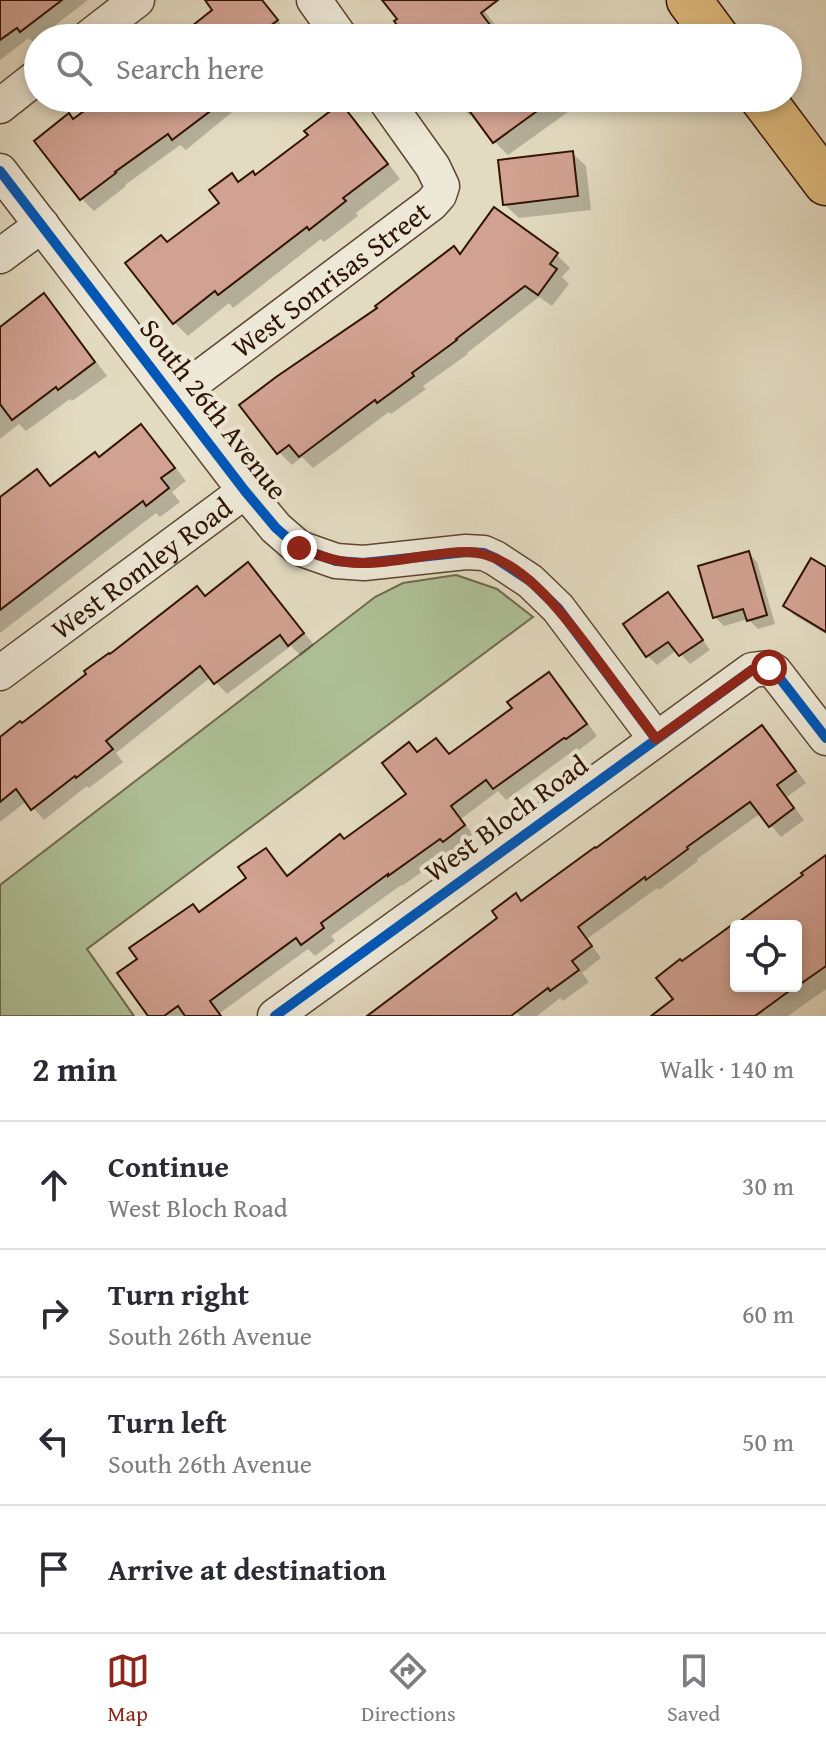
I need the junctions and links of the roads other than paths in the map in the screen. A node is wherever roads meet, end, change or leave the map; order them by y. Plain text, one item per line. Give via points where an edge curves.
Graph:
1 (137, 0) edge
2 (314, 0) edge
3 (689, 0) edge
4 (106, 24) edge
5 (331, 24) edge
6 (707, 24) edge
7 (24, 87) edge
8 (0, 106) edge
9 (394, 112) edge
10 (773, 112) edge
11 (0, 171) edge
12 (826, 183) edge
13 (42, 225) junction
14 (0, 256) edge
15 (174, 397) junction
16 (245, 491) junction
17 (0, 673) edge
18 (826, 738) edge
19 (656, 739) junction
20 (275, 1016) edge

1 - 4 street
2 - 5 street
3 - 6 main road
7 - 8 street
9 - 15 street, West Sonrisas Street via 433,167 442,186 439,195
10 - 12 main road
11 - 13 street, South 26th Avenue
13 - 14 street
13 - 15 street, South 26th Avenue
15 - 16 street, South 26th Avenue
16 - 17 street, West Romley Road
16 - 19 street, South 26th Avenue via 299,548 336,561 466,552 495,558 558,608
18 - 19 street, West Bloch Road via 769,668 752,670
19 - 20 street, West Bloch Road

